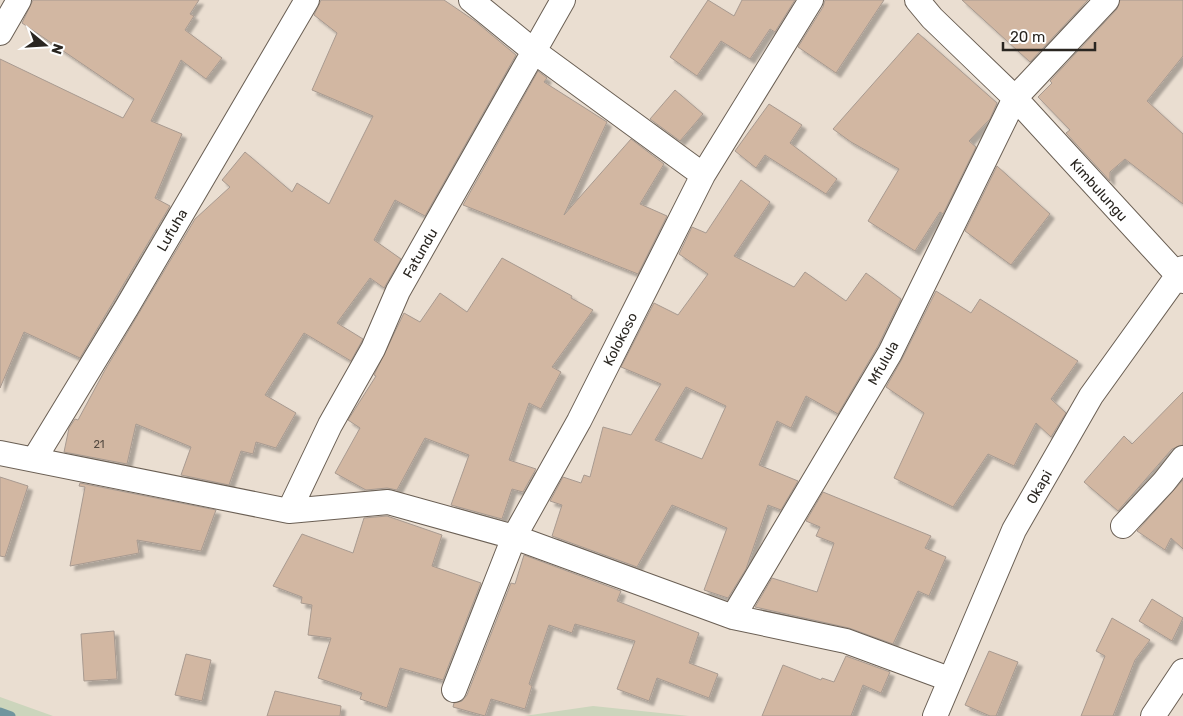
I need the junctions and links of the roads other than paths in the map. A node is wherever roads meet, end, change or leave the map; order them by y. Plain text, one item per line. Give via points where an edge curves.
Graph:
1 (19, 0) edge
2 (306, 0) edge
3 (471, 0) edge
4 (563, 0) edge
5 (811, 0) edge
6 (917, 0) edge
7 (1106, 0) edge
8 (0, 33) edge
9 (535, 52) junction
10 (1015, 98) junction
11 (703, 175) junction
12 (1181, 275) edge
13 (0, 453) edge
14 (34, 458) junction
15 (1183, 458) edge
16 (289, 511) junction
17 (1123, 526) dead end
18 (514, 537) junction
19 (733, 617) junction
20 (1183, 671) edge
21 (949, 679) junction
22 (454, 690) dead end
23 (935, 716) edge
24 (1153, 716) edge

1 - 8 street
2 - 14 street, Lufuha via 127,307
3 - 9 street
4 - 9 street, Fatundu
5 - 11 street, Kolokoso
6 - 10 street, Kimbulungu
7 - 10 street, Mfulula
9 - 11 street
9 - 16 street, Fatundu via 398,291 373,350 330,426
10 - 12 street, Kimbulungu
10 - 19 street, Mfulula via 890,353
11 - 18 street, Kolokoso via 579,421
12 - 21 street, Okapi via 1091,396 1014,530
13 - 14 street
14 - 16 street
15 - 17 street
16 - 18 street via 388,502
18 - 19 street
18 - 22 street, Kolokoso
19 - 21 street via 846,641
20 - 24 street
21 - 23 street, Okapi

